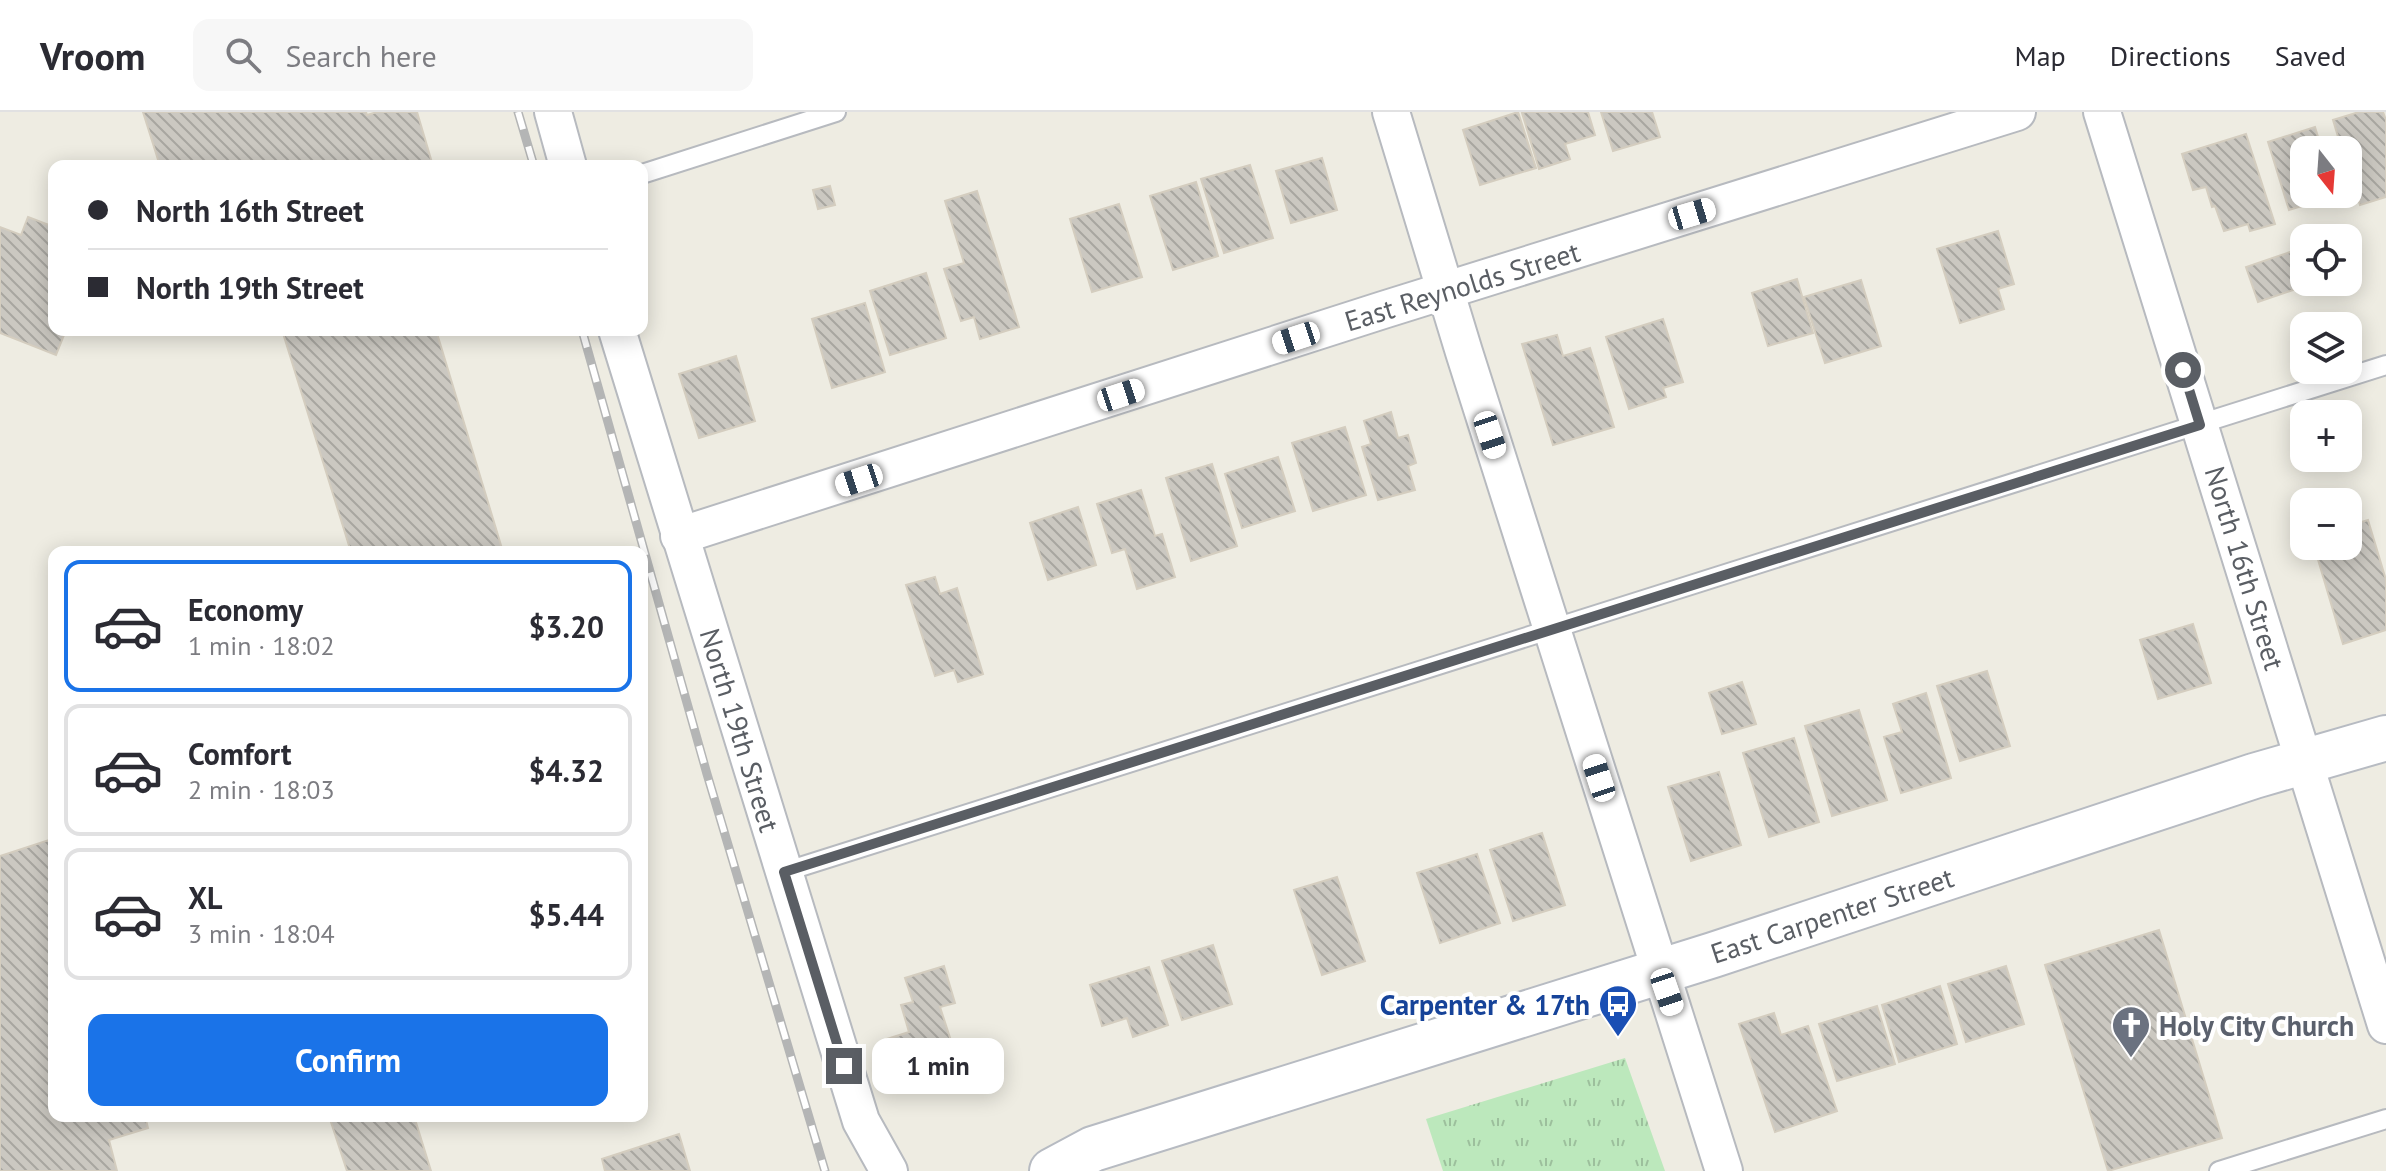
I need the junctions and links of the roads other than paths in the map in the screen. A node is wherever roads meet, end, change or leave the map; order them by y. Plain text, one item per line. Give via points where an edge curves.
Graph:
1 (553, 112) edge
2 (836, 112) edge
3 (1391, 112) edge
4 (2017, 112) edge
5 (2102, 112) edge
6 (566, 160) edge
7 (648, 172) edge
8 (1445, 292) junction
9 (619, 336) edge
10 (2386, 365) edge
11 (2200, 425) junction
12 (679, 536) junction
13 (1552, 629) junction
14 (2386, 738) edge
15 (2306, 761) junction
16 (784, 872) junction
17 (1660, 972) junction
18 (2386, 1025) edge
19 (2386, 1119) edge
20 (889, 1171) edge
21 (1052, 1171) edge
22 (1724, 1171) edge
23 (2219, 1171) edge

1 - 6 street
2 - 7 lane
3 - 8 street
4 - 8 street, East Reynolds Street
5 - 11 street, North 16th Street
8 - 12 street, East Reynolds Street
8 - 13 street
9 - 12 street, North 19th Street
10 - 11 lane
11 - 13 lane
11 - 15 street, North 16th Street
12 - 16 street, North 19th Street
13 - 16 lane
13 - 17 street
14 - 15 street, East Carpenter Street
15 - 17 street, East Carpenter Street
15 - 18 street, North 16th Street
16 - 20 street, North 19th Street via 861,1121
17 - 21 street, East Carpenter Street via 1093,1149
17 - 22 street
19 - 23 lane

